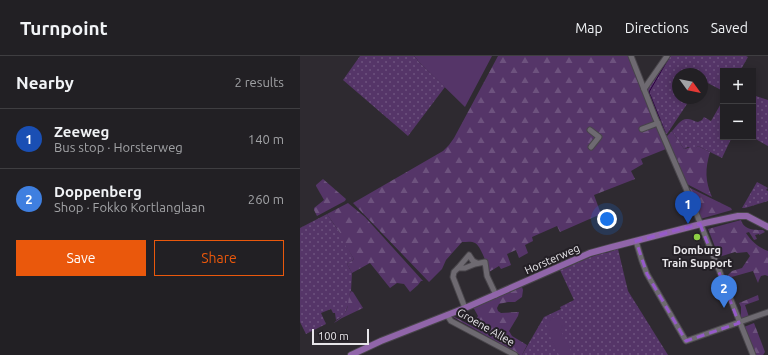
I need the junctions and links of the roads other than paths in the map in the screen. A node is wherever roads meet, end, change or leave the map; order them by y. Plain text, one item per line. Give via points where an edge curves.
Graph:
1 (631, 56) edge
2 (666, 56) edge
3 (644, 89) junction
4 (658, 123) junction
5 (642, 129) dead end
6 (590, 130) dead end
7 (591, 147) dead end
8 (700, 224) junction
9 (768, 227) edge
10 (636, 241) junction
11 (477, 264) junction
12 (458, 268) junction
13 (496, 295) junction
14 (465, 308) junction
15 (768, 312) edge
16 (447, 315) junction
17 (739, 323) junction
18 (351, 355) edge
19 (515, 355) edge
20 (753, 355) edge

1 - 3 street
2 - 3 street
3 - 4 street
4 - 5 street
4 - 8 street
6 - 7 street via 599,137
8 - 9 main road, Horsterweg via 747,216
8 - 10 main road, Horsterweg
8 - 17 street
10 - 13 main road, Horsterweg via 590,253
10 - 17 street via 647,274 686,341
11 - 12 street
11 - 12 street via 468,255
11 - 13 street via 485,262 487,276
12 - 14 street via 453,277
13 - 14 main road, Horsterweg
14 - 16 main road, Horsterweg
15 - 17 street
16 - 18 main road, Horsterweg
16 - 19 street, Groene Allee via 451,321
17 - 20 street

